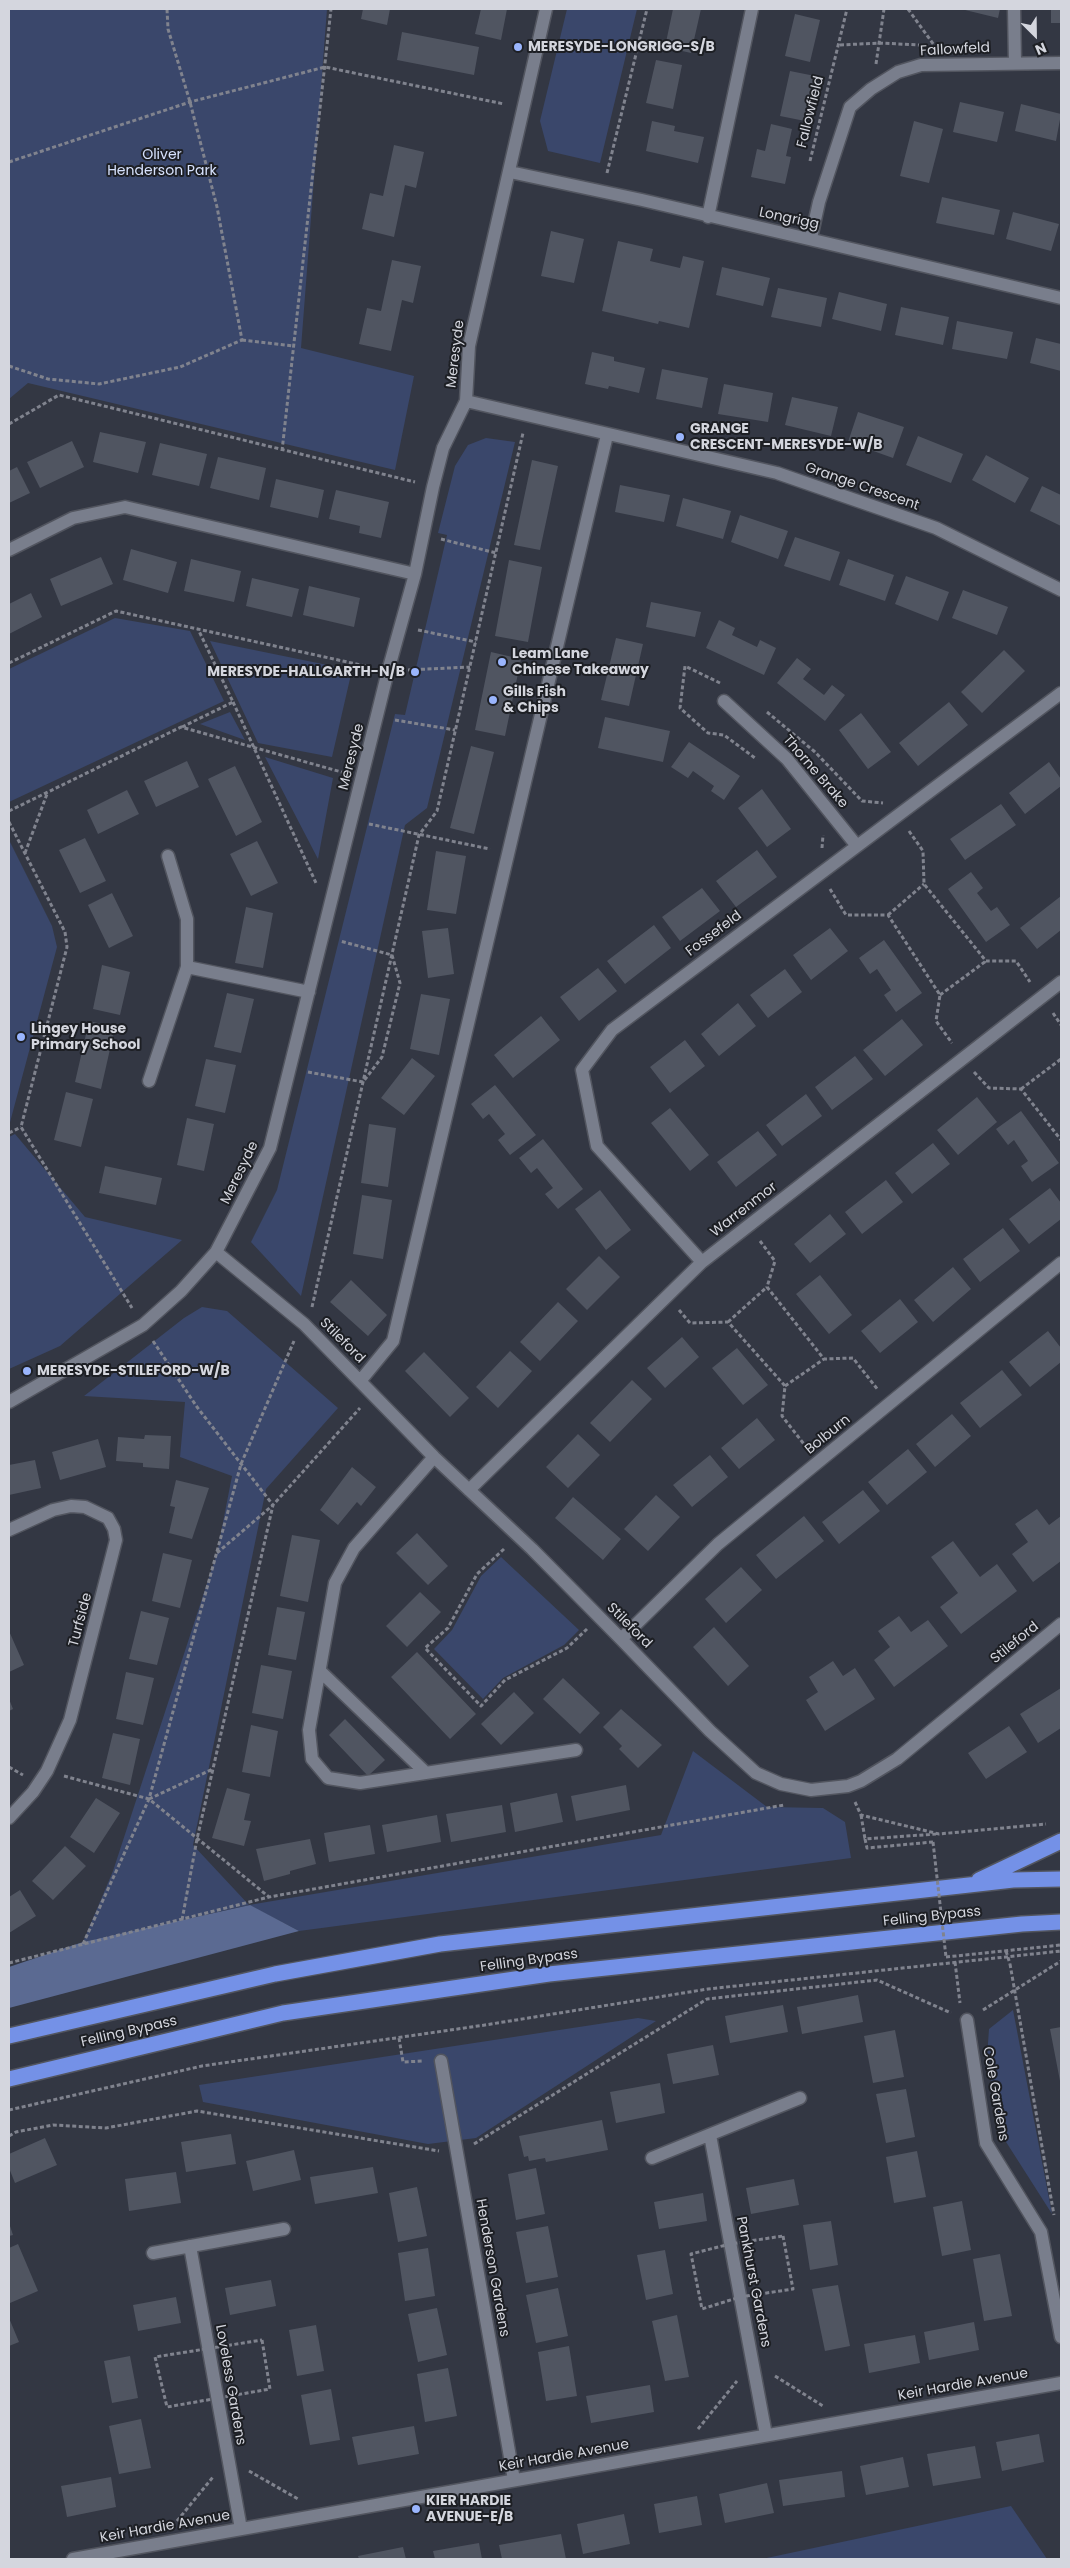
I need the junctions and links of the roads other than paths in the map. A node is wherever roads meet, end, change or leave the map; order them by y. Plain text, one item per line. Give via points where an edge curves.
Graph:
1 (546, 9) edge
2 (752, 9) edge
3 (1014, 9) edge
4 (1015, 62) junction
5 (1061, 63) edge
6 (510, 172) junction
7 (708, 217) junction
8 (810, 238) junction
9 (1061, 298) edge
10 (466, 401) junction
11 (608, 435) junction
12 (9, 550) edge
13 (415, 574) junction
14 (1061, 590) edge
15 (1061, 692) edge
16 (724, 701) dead end
17 (857, 846) junction
18 (168, 856) dead end
19 (187, 967) junction
20 (1061, 982) edge
21 (309, 992) junction
22 (149, 1081) dead end
23 (216, 1252) junction
24 (702, 1262) junction
25 (1061, 1263) edge
26 (361, 1380) junction
27 (9, 1402) edge
28 (434, 1457) junction
29 (469, 1490) junction
30 (9, 1530) edge
31 (1061, 1624) edge
32 (621, 1638) junction
33 (320, 1671) junction
34 (576, 1750) dead end
35 (426, 1773) junction
36 (9, 1818) edge
37 (1061, 1841) edge
38 (1061, 1879) edge
39 (969, 1885) junction
40 (1061, 1922) edge
41 (967, 2020) road end
42 (9, 2036) edge
43 (441, 2061) road end
44 (38, 2071) junction
45 (9, 2079) edge
46 (9, 2083) edge
47 (800, 2098) dead end
48 (710, 2135) junction
49 (652, 2158) dead end
50 (284, 2229) dead end
51 (190, 2246) junction
52 (153, 2253) dead end
53 (1061, 2337) edge
54 (1061, 2383) edge
55 (766, 2435) junction
56 (514, 2480) junction
57 (241, 2529) junction
58 (72, 2559) edge

1 - 6 street, Meresyde
2 - 7 street
3 - 4 street
4 - 5 street, Fallowfeld
4 - 8 street, Fallowfeld via 921,65 898,72 850,106
6 - 7 street, Longrigg
6 - 10 street, Meresyde via 470,346
7 - 8 street, Longrigg
8 - 9 street, Longrigg
10 - 11 street, Grange Crescent
10 - 13 street, Meresyde via 443,448
11 - 14 street, Grange Crescent via 776,473 936,528
11 - 26 street via 393,1341
12 - 13 street via 73,518 124,507
13 - 21 street, Meresyde
15 - 17 street, Fossefeld
16 - 17 street, Thorne Brake via 787,759
17 - 24 street, Fossefeld via 612,1030 582,1070 597,1146
18 - 19 street via 188,918
19 - 21 street
19 - 22 street
20 - 24 street, Warrenmor
21 - 23 street, Meresyde via 270,1148
23 - 26 street, Stileford via 304,1324
23 - 27 street, Meresyde via 181,1291 142,1325
24 - 29 street, Warrenmor
25 - 32 street, Bolburn via 718,1544
26 - 28 street, Stileford
28 - 29 street, Stileford
28 - 33 street via 354,1548 335,1583
29 - 32 street, Stileford
30 - 36 street, Turfside via 53,1510 85,1507 108,1518 116,1540 70,1720 47,1771
31 - 32 street, Stileford via 897,1759 848,1786 811,1790 781,1784 756,1773 710,1731
33 - 35 street
33 - 35 street via 309,1730 312,1759 328,1778 360,1783
34 - 35 street
37 - 39 highway
38 - 39 highway, Felling Bypass
39 - 42 highway, Felling Bypass via 440,1944 275,1974
40 - 44 highway, Felling Bypass via 549,1974 283,2013
41 - 53 street, Cole Gardens via 986,2142 1042,2232
43 - 56 street, Henderson Gardens
44 - 45 highway, Felling Bypass
44 - 46 highway
47 - 48 street
48 - 49 street
48 - 55 street, Pankhurst Gardens
50 - 51 street
51 - 52 street
51 - 57 street, Loveless Gardens
54 - 55 street, Keir Hardie Avenue
55 - 56 street, Keir Hardie Avenue
56 - 57 street, Keir Hardie Avenue
57 - 58 street, Keir Hardie Avenue

